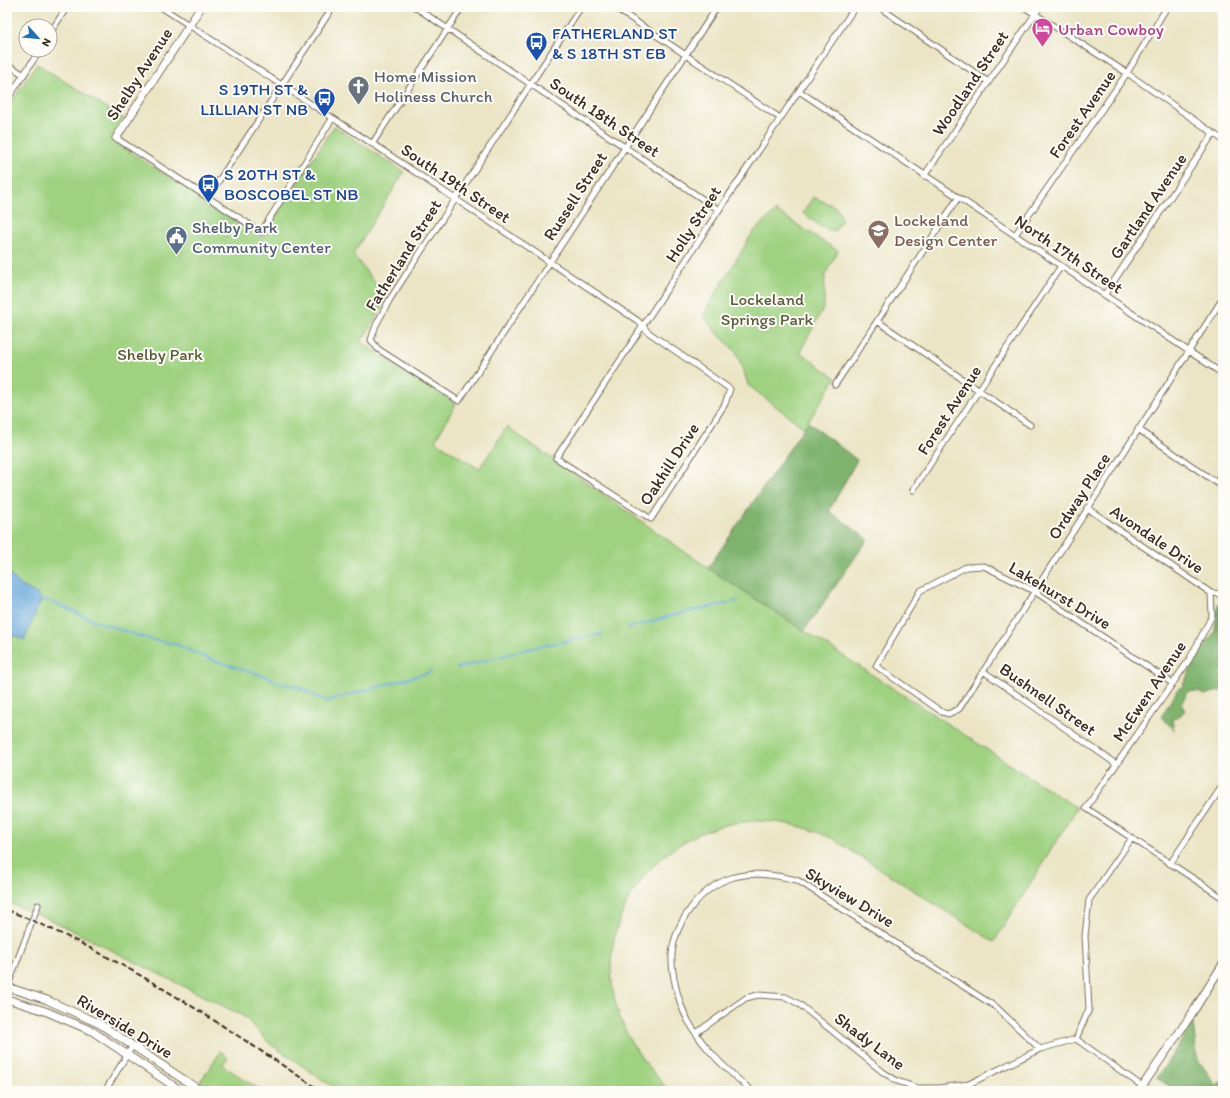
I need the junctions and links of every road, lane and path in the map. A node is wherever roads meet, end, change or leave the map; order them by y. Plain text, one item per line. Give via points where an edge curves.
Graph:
1 (67, 7) edge
2 (161, 7) edge
3 (201, 7) edge
4 (333, 7) edge
5 (415, 7) edge
6 (462, 7) edge
7 (581, 7) edge
8 (614, 7) edge
9 (717, 7) edge
10 (855, 7) edge
11 (878, 7) edge
12 (1024, 7) edge
13 (1040, 7) edge
14 (1167, 7) edge
15 (1034, 14) junction
16 (58, 21) edge
17 (189, 25) junction
18 (448, 28) junction
19 (685, 54) junction
20 (35, 58) edge
21 (7, 64) edge
22 (1127, 73) junction
23 (24, 75) junction
24 (987, 82) junction
25 (530, 83) junction
26 (281, 85) junction
27 (799, 91) junction
28 (7, 100) edge
29 (780, 118) junction
30 (332, 119) junction
31 (1214, 134) junction
32 (1222, 137) edge
33 (116, 138) joint
34 (372, 144) junction
35 (624, 146) junction
36 (924, 176) junction
37 (208, 197) junction
38 (958, 198) junction
39 (455, 199) junction
40 (719, 210) junction
41 (1015, 235) junction
42 (549, 262) junction
43 (1061, 266) junction
44 (1105, 294) junction
45 (1223, 298) edge
46 (877, 321) junction
47 (643, 327) junction
48 (1189, 351) junction
49 (1223, 374) edge
50 (835, 385) dead end
51 (730, 389) joint
52 (978, 390) junction
53 (459, 402) joint
54 (1030, 425) dead end
55 (1138, 430) junction
56 (556, 458) joint
57 (1223, 487) edge
58 (913, 490) dead end
59 (1087, 508) junction
60 (1034, 591) junction
61 (1211, 593) junction
62 (1223, 594) edge
63 (983, 671) junction
64 (1172, 683) junction
65 (959, 709) joint
66 (1116, 764) junction
67 (1223, 785) edge
68 (1132, 838) junction
69 (1170, 864) junction
70 (1223, 898) edge
71 (38, 905) dead end
72 (1223, 964) edge
73 (7, 988) edge
74 (7, 999) edge
75 (696, 1033) junction
76 (1076, 1039) junction
77 (133, 1045) junction
78 (1040, 1049) junction
79 (127, 1055) junction
80 (1141, 1089) edge
81 (106, 1091) edge
82 (181, 1091) edge
83 (201, 1091) edge
84 (752, 1091) edge

1 - 16 street
2 - 17 street, South 19th Street
3 - 17 street, Shelby Avenue
4 - 26 street
5 - 18 street, South 18th Street
6 - 18 street
7 - 25 street, Fatherland Street
8 - 19 street
9 - 19 street, Russell Street
10 - 27 street, Holly Street
11 - 24 street
12 - 15 street
13 - 15 street, Woodland Street
14 - 22 street, Forest Avenue
15 - 22 street
15 - 24 street, Woodland Street
17 - 26 street, South 19th Street
17 - 33 street, Shelby Avenue
18 - 25 street, South 18th Street
18 - 34 street
19 - 29 street
19 - 35 street, Russell Street
20 - 23 street
21 - 23 street
22 - 31 street
22 - 41 street, Forest Avenue
23 - 28 street
24 - 36 street, Woodland Street
25 - 35 street, South 18th Street
25 - 39 street, Fatherland Street
26 - 30 street, South 19th Street
26 - 37 street
27 - 29 street, Holly Street
27 - 36 street, North 17th Street
29 - 40 street, Holly Street
30 - 34 street, South 19th Street
30 - 37 street via 261,232
31 - 32 street
31 - 44 street, Gartland Avenue
33 - 37 street
34 - 39 street, South 19th Street
35 - 40 street, South 18th Street
35 - 42 street, Russell Street
36 - 38 street, North 17th Street
38 - 41 street, North 17th Street
38 - 46 street
39 - 42 street, South 19th Street
39 - 53 street, Fatherland Street via 390,299 371,340 378,349
40 - 47 street, Holly Street
41 - 43 street, North 17th Street
42 - 47 street, South 19th Street via 638,321
42 - 53 street, Russell Street
43 - 44 street, North 17th Street
43 - 52 street, Forest Avenue
44 - 48 street, North 17th Street
45 - 48 street, Ordway Place
46 - 50 street
46 - 52 street
47 - 51 street, South 19th Street
47 - 56 street, Holly Street
48 - 49 street, North 17th Street
48 - 55 street, Ordway Place
51 - 56 street, Oakhill Drive via 725,404 651,519
52 - 54 street
52 - 58 street, Forest Avenue
55 - 57 street
55 - 59 street, Ordway Place
59 - 60 street, Ordway Place
59 - 61 street, Avondale Drive
60 - 63 street, Ordway Place
60 - 64 street, Lakehurst Drive
60 - 65 street, Lakehurst Drive via 984,566 966,567 920,591 876,666 942,712 948,714
61 - 62 street
61 - 64 street, McEwen Avenue via 1212,616 1189,660
63 - 65 street, Ordway Place
63 - 66 street, Bushnell Street
64 - 66 street, McEwen Avenue
66 - 68 street, McEwen Avenue via 1086,808
67 - 69 street
68 - 69 street
68 - 76 street via 1089,900 1086,936 1089,1009
69 - 70 street
71 - 73 street
72 - 80 street
73 - 77 street, Riverside Drive via 66,1008 100,1024
74 - 79 street, Riverside Drive via 71,1021 92,1031
75 - 78 street, Shady Lane via 746,998 758,995 786,997 799,1004 883,1072 897,1081 918,1088 969,1084
75 - 78 street, Skyview Drive via 681,1005 673,974 672,954 684,919 709,889 730,878 753,874 775,875 797,880 996,1007
75 - 84 street, Skyview Drive via 726,1069
76 - 78 street, Shady Lane
76 - 80 street
77 - 79 street
77 - 83 street, Riverside Drive
79 - 81 street
79 - 82 street, Riverside Drive

